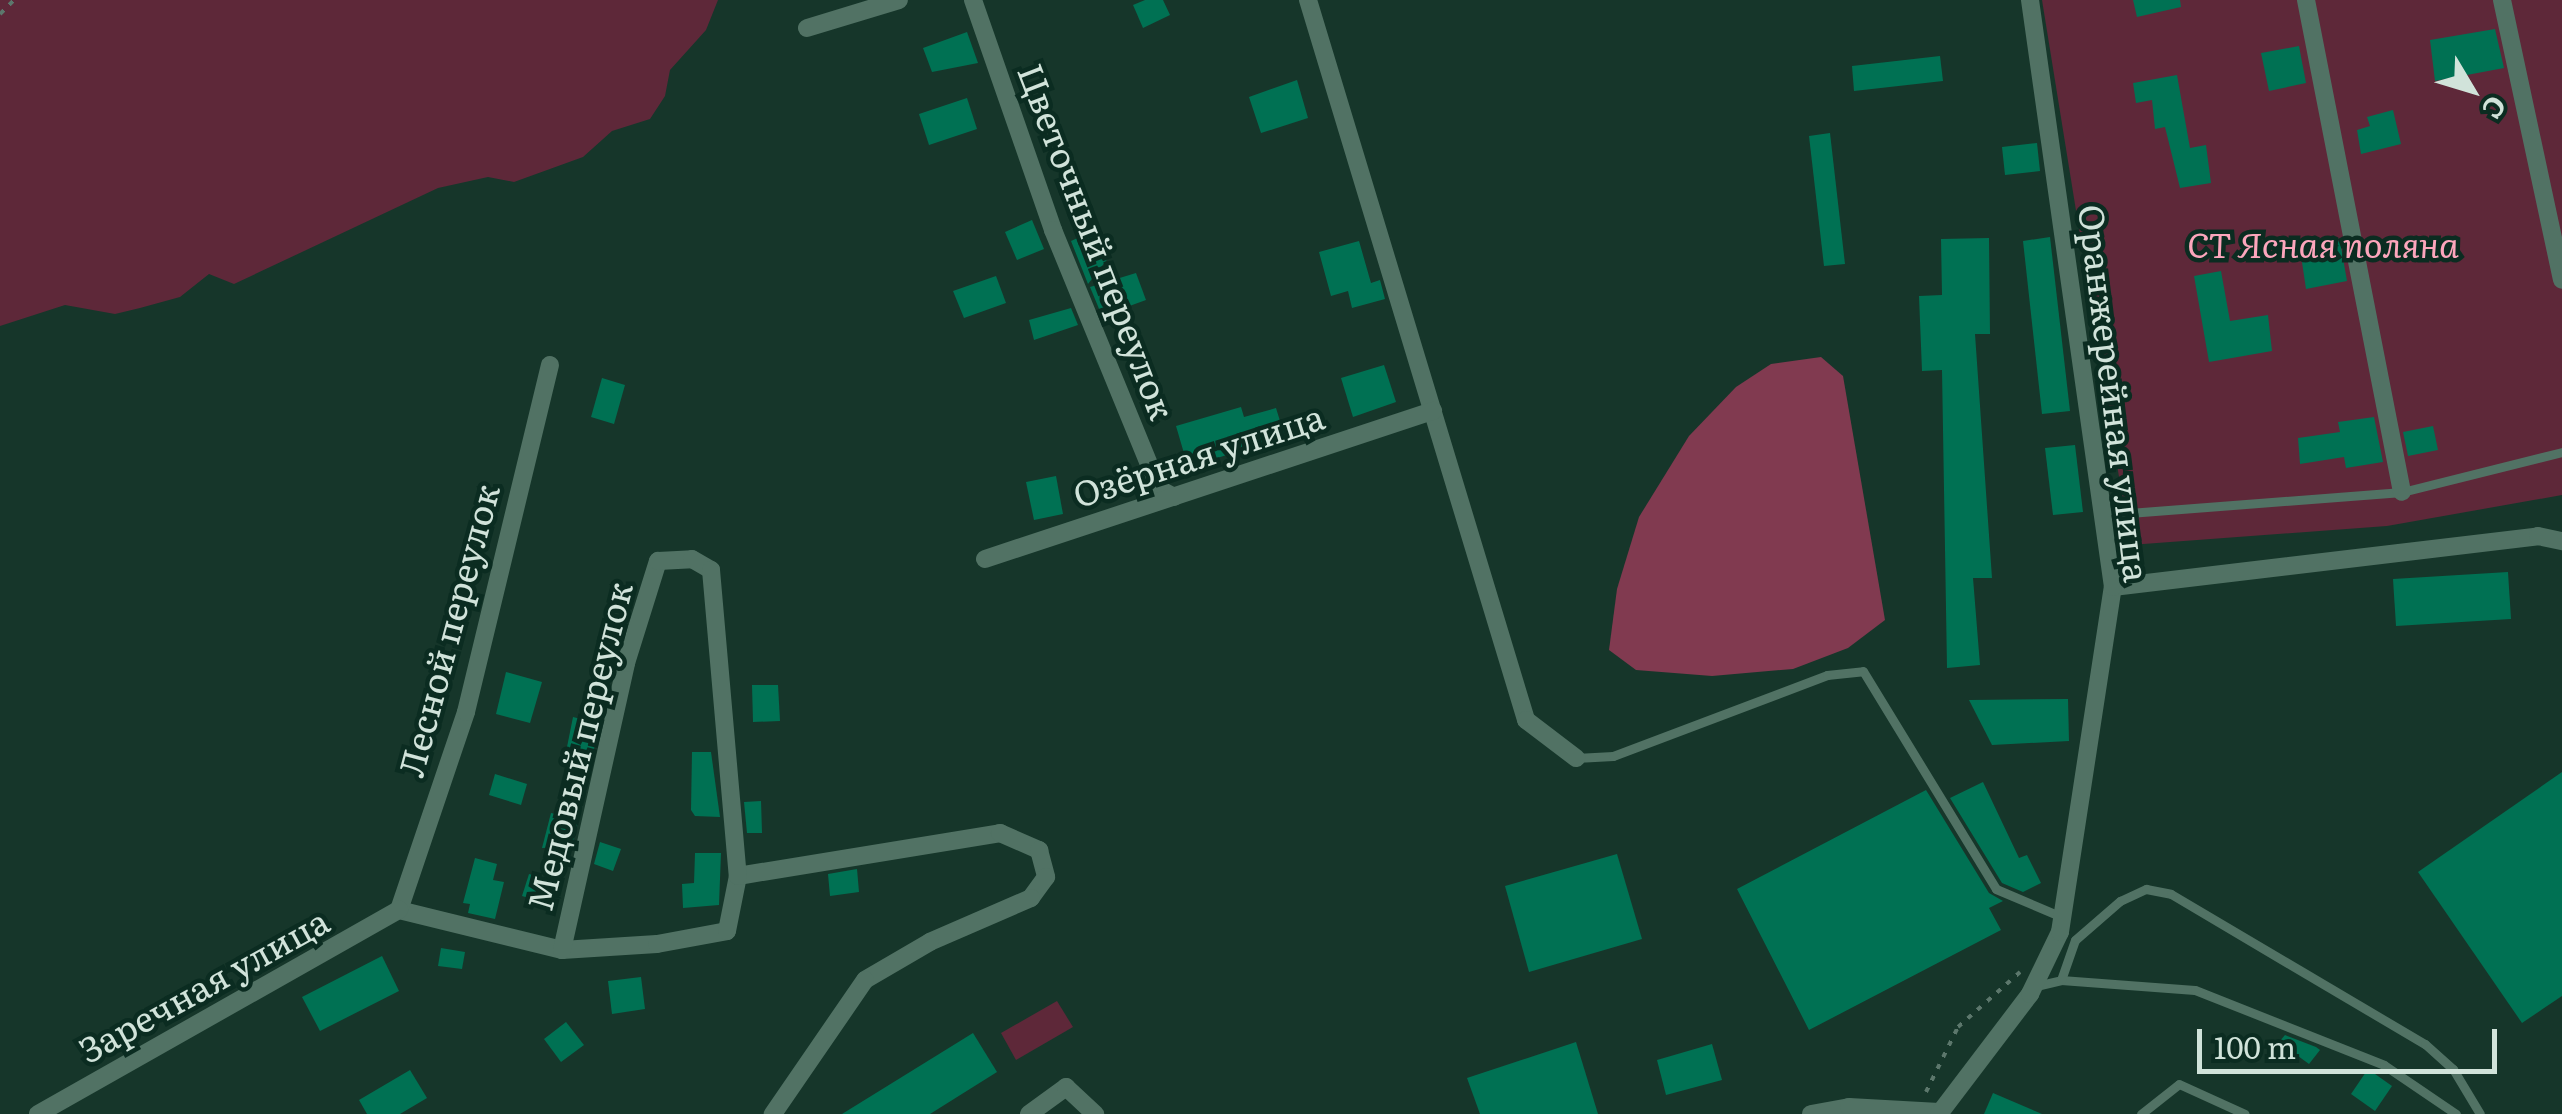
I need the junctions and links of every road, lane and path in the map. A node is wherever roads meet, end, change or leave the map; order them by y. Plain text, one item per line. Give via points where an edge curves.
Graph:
1 (14, 0) edge
2 (899, 0) edge
3 (973, 0) edge
4 (1308, 0) edge
5 (2030, 0) edge
6 (2306, 0) edge
7 (2502, 0) edge
8 (0, 14) edge
9 (807, 28) dead end
10 (2562, 280) edge
11 (550, 364) dead end
12 (1432, 411) junction
13 (2562, 452) edge
14 (2402, 492) junction
15 (1174, 497) junction
16 (2103, 515) junction
17 (2562, 541) edge
18 (985, 559) dead end
19 (2112, 587) junction
20 (1576, 758) joint
21 (738, 876) junction
22 (399, 910) junction
23 (2062, 916) junction
24 (562, 950) junction
25 (2024, 970) dead end
26 (2061, 980) junction
27 (2034, 987) junction
28 (1933, 1112) edge
29 (38, 1114) edge
30 (773, 1114) edge
31 (1029, 1114) edge
32 (1095, 1114) edge
33 (1811, 1114) edge
34 (2141, 1114) edge
35 (2245, 1114) edge
36 (2456, 1114) edge
37 (2480, 1114) edge

1 - 8 path
2 - 9 street
3 - 15 street, Цветочный переулок via 1060,247 1158,489
4 - 12 street
5 - 16 street, Оранжерейная улица
6 - 14 street
7 - 10 street
11 - 22 street, Лесной переулок via 466,712
12 - 15 street, Озёрная улица
12 - 20 street via 1526,720
13 - 14 lane
14 - 16 lane
15 - 18 street, Озёрная улица
16 - 19 street, Оранжерейная улица
17 - 19 street via 2538,536
19 - 23 street, Оранжерейная улица
20 - 23 lane via 1614,756 1828,675 1863,671 1996,890
21 - 24 street via 727,931
21 - 24 street, Медовый переулок via 710,570 692,558 658,561 626,662
21 - 30 street via 1000,833 1039,850 1046,877 1031,898 930,942 865,980
22 - 24 street
22 - 29 street, Заречная улица
23 - 27 street, Оранжерейная улица
25 - 28 path via 1958,1026
26 - 27 lane
26 - 36 lane via 2195,990 2384,1065
26 - 37 lane via 2075,940 2091,920 2146,890 2170,894 2425,1044 2453,1069
27 - 28 street, Оранжерейная улица
28 - 33 street via 1848,1107
31 - 32 street via 1066,1086
34 - 35 lane via 2179,1084

